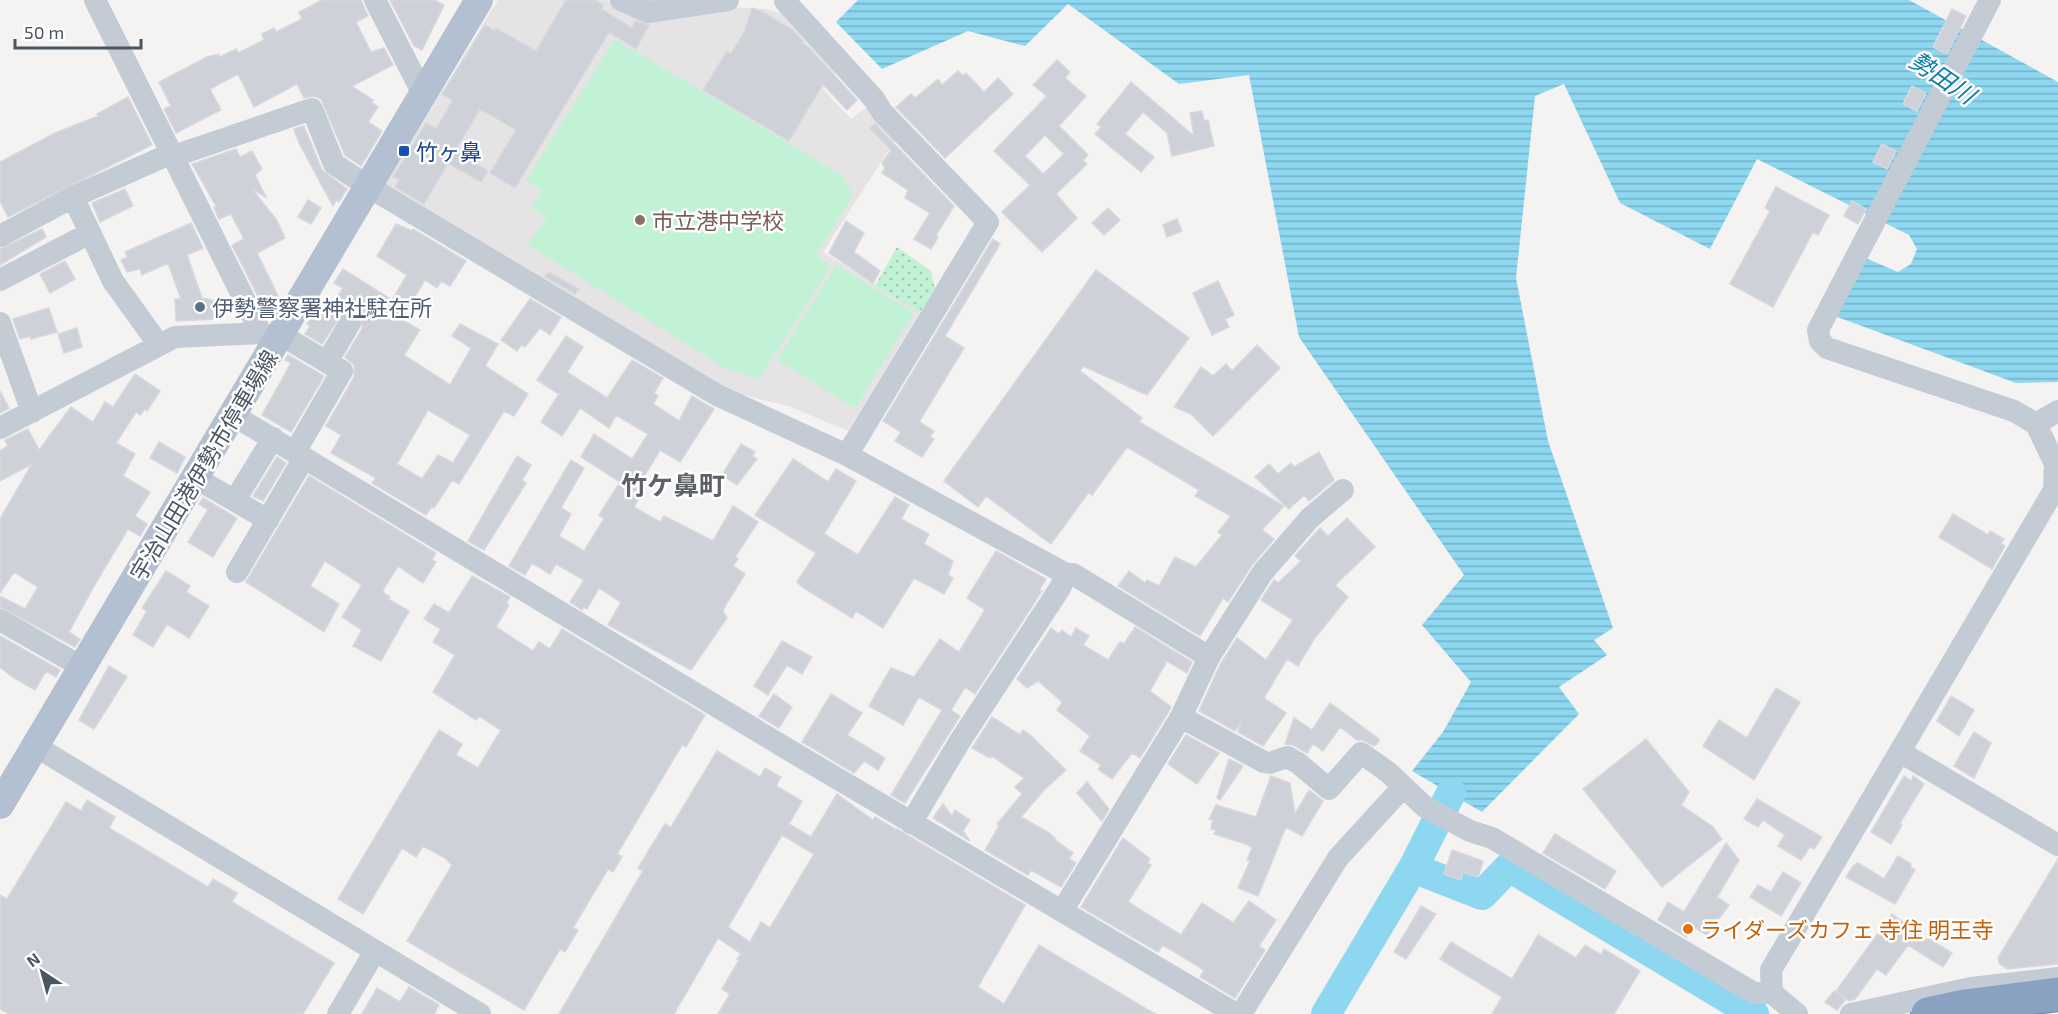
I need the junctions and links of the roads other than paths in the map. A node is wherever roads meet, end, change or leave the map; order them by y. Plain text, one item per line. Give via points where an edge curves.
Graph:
1 (94, 0) edge
2 (375, 0) edge
3 (621, 0) edge
4 (728, 0) edge
5 (773, 0) edge
6 (786, 0) edge
7 (1990, 0) edge
8 (477, 2) edge
9 (423, 94) junction
10 (171, 155) junction
11 (369, 187) junction
12 (73, 197) junction
13 (2, 231) edge
14 (90, 233) junction
15 (0, 280) edge
16 (0, 322) edge
17 (350, 323) dead end
18 (273, 337) junction
19 (159, 345) junction
20 (327, 362) junction
21 (2058, 411) edge
22 (32, 412) junction
23 (233, 415) junction
24 (2036, 424) junction
25 (0, 428) edge
26 (273, 438) junction
27 (300, 455) junction
28 (847, 455) junction
29 (2056, 465) edge
30 (206, 484) dead end
31 (1343, 490) dead end
32 (235, 500) junction
33 (268, 520) junction
34 (237, 572) dead end
35 (1066, 574) junction
36 (0, 620) edge
37 (1209, 657) junction
38 (82, 667) junction
39 (1180, 717) junction
40 (35, 746) junction
41 (1900, 752) junction
42 (1403, 786) junction
43 (0, 805) edge
44 (911, 823) junction
45 (2058, 845) edge
46 (1062, 911) junction
47 (375, 951) junction
48 (2058, 978) edge
49 (1772, 993) junction
50 (2058, 994) edge
51 (338, 1014) edge
52 (480, 1014) edge
53 (1236, 1014) edge
54 (1241, 1014) edge
55 (1797, 1014) edge
56 (1851, 1014) edge
57 (1928, 1014) edge

1 - 10 street
2 - 9 street
3 - 4 street via 648,12
5 - 6 street
6 - 28 street via 882,112 988,222
7 - 24 street via 1818,330 1827,348 2014,411
8 - 9 main road, 宇治山田港伊勢市停車場線
9 - 11 main road, 宇治山田港伊勢市停車場線
10 - 11 street via 312,109 334,164
10 - 12 street
10 - 18 street
11 - 18 main road, 宇治山田港伊勢市停車場線
11 - 28 street via 717,395
12 - 13 street
12 - 14 street
14 - 15 street
14 - 19 street via 113,280
16 - 22 street
17 - 20 street
18 - 19 street via 175,337
18 - 20 street
18 - 23 main road, 宇治山田港伊勢市停車場線
19 - 22 street
20 - 27 street via 342,370
21 - 24 street
22 - 25 street
23 - 26 street
23 - 38 main road, 宇治山田港伊勢市停車場線
24 - 29 street
26 - 27 street
26 - 32 street
27 - 33 street
27 - 44 street
28 - 35 street
29 - 41 street via 2054,490
30 - 32 street
31 - 37 street via 1283,547
32 - 33 street
33 - 34 street
35 - 37 street via 1073,574
35 - 44 street
36 - 38 street
37 - 39 street
38 - 40 main road, 宇治山田港伊勢市停車場線
39 - 42 street via 1264,762 1287,757 1298,762 1329,789 1361,753
39 - 46 street
40 - 43 main road, 宇治山田港伊勢市停車場線
40 - 47 street
41 - 45 street
41 - 49 street via 1771,970
42 - 49 street via 1425,807 1492,838 1754,993
42 - 54 street via 1338,858
44 - 46 street
46 - 53 street
47 - 51 street
47 - 52 street
48 - 56 street via 1971,988
49 - 55 street
50 - 57 highway

